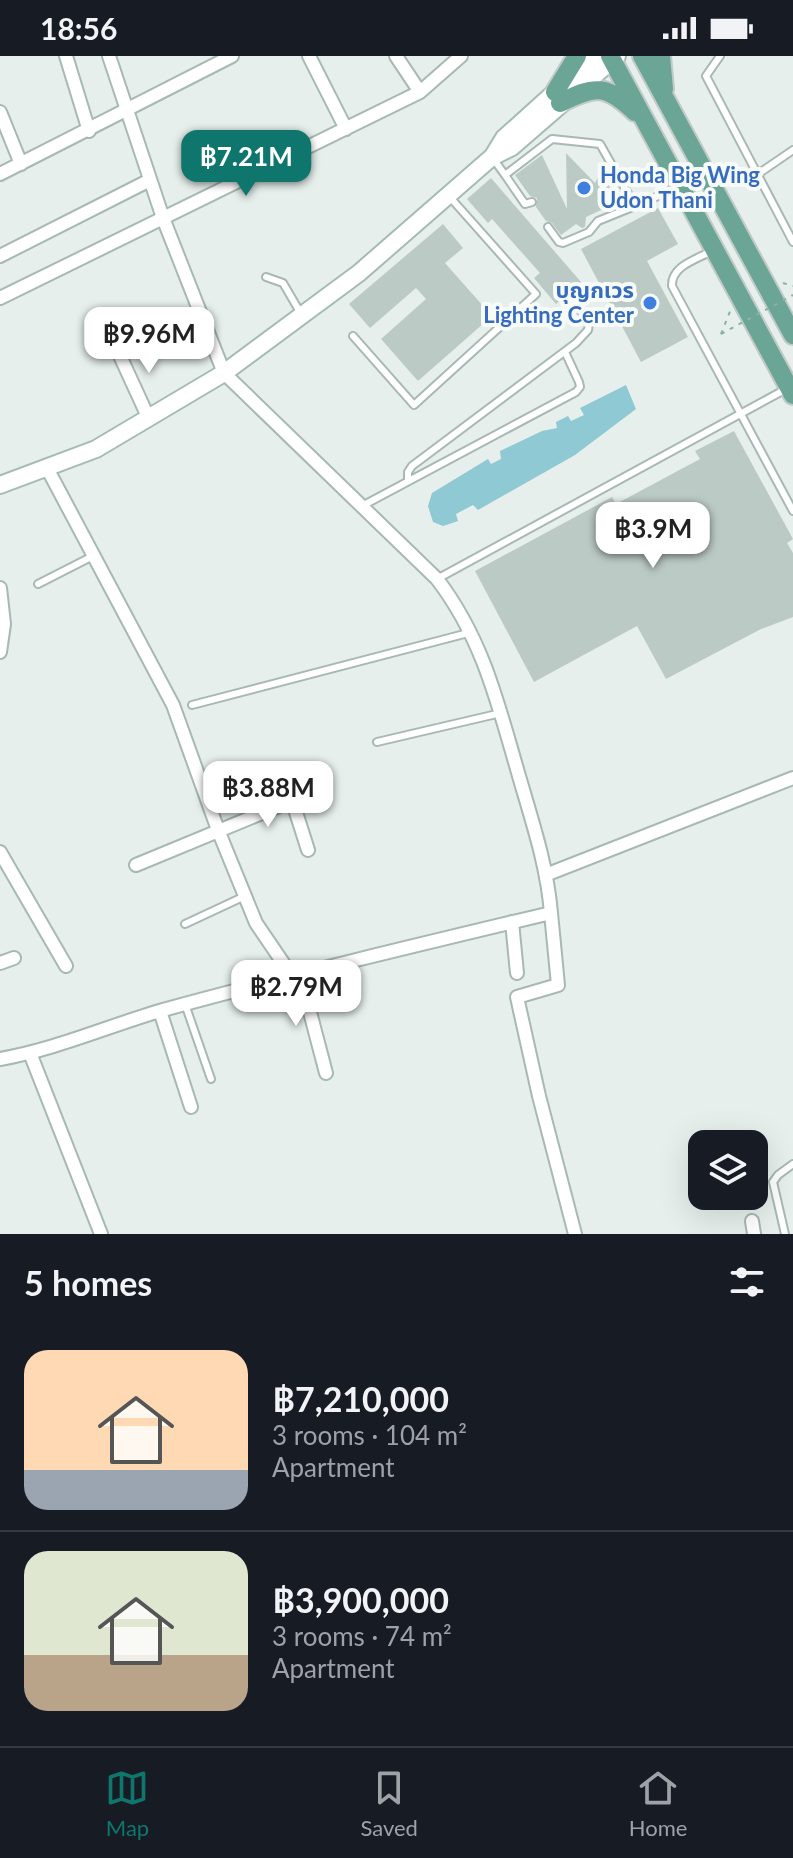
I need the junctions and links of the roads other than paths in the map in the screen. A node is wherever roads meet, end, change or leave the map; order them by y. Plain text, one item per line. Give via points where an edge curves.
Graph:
1 (66, 56) edge
2 (109, 56) edge
3 (232, 56) edge
4 (309, 56) edge
5 (396, 56) edge
6 (461, 56) edge
7 (577, 56) edge
8 (642, 56) edge
9 (661, 56) edge
10 (720, 56) edge
11 (608, 57) edge
12 (420, 92) junction
13 (558, 97) junction
14 (664, 98) junction
15 (127, 111) junction
16 (0, 112) edge
17 (648, 125) junction
18 (346, 129) junction
19 (89, 131) junction
20 (793, 150) edge
21 (492, 157) junction
22 (21, 164) junction
23 (0, 174) edge
24 (758, 174) junction
25 (505, 175) junction
26 (150, 180) junction
27 (681, 186) junction
28 (448, 195) junction
29 (532, 202) dead end
30 (635, 206) junction
31 (163, 218) junction
32 (548, 227) dead end
33 (792, 239) edge
34 (715, 249) junction
35 (0, 256) edge
36 (266, 277) dead end
37 (0, 298) edge
38 (581, 311) dead end
39 (787, 312) edge
40 (302, 315) junction
41 (793, 335) edge
42 (353, 336) dead end
43 (116, 347) dead end
44 (565, 352) junction
45 (224, 373) junction
46 (791, 392) edge
47 (741, 414) junction
48 (149, 419) junction
49 (47, 468) junction
50 (408, 481) junction
51 (0, 485) edge
52 (362, 506) junction
53 (793, 511) edge
54 (93, 556) junction
55 (437, 579) junction
56 (38, 584) dead end
57 (0, 588) edge
58 (472, 632) junction
59 (0, 652) edge
60 (192, 705) dead end
61 (501, 713) junction
62 (377, 742) dead end
63 (793, 778) edge
64 (218, 830) junction
65 (308, 850) dead end
66 (0, 852) edge
67 (136, 865) dead end
68 (548, 874) junction
69 (245, 896) junction
70 (551, 913) junction
71 (512, 922) junction
72 (185, 924) dead end
73 (14, 958) dead end
74 (0, 963) edge
75 (66, 966) dead end
76 (517, 973) dead end
77 (296, 975) junction
78 (185, 1004) junction
79 (160, 1011) junction
80 (30, 1053) junction
81 (0, 1059) edge
82 (326, 1073) dead end
83 (211, 1079) dead end
84 (191, 1107) dead end
85 (793, 1164) edge
86 (101, 1234) edge
87 (575, 1234) edge
88 (785, 1234) edge

1 - 19 street
2 - 15 street
3 - 15 street
4 - 18 street
5 - 12 street
6 - 12 street
7 - 13 main road
8 - 14 main road
9 - 14 main road
10 - 24 lane via 706,76
11 - 13 main road
11 - 17 main road
12 - 18 street
13 - 17 main road via 586,90 617,95
13 - 21 main road via 512,147
14 - 39 main road
15 - 19 street
15 - 26 street
16 - 22 street
17 - 27 main road
18 - 31 street
19 - 22 street
20 - 24 lane
21 - 25 lane
21 - 28 main road
22 - 23 street
24 - 33 lane
25 - 29 lane via 525,204
25 - 30 lane via 552,139 600,144
26 - 31 street
26 - 35 street
27 - 30 lane
27 - 34 main road
28 - 40 main road
28 - 42 lane via 536,294 414,405
30 - 32 lane via 563,243
31 - 37 street
31 - 45 street
34 - 46 main road
34 - 47 lane via 676,271 672,286
36 - 40 lane via 283,283
38 - 44 lane via 588,330
39 - 41 main road
40 - 45 main road
43 - 48 street
44 - 50 lane via 412,466
44 - 50 lane via 579,382 576,392
45 - 48 main road
45 - 52 street
46 - 47 lane
47 - 53 lane
47 - 55 lane
48 - 49 main road via 96,449
49 - 51 main road
49 - 54 street
50 - 52 lane
52 - 55 street
54 - 56 lane
54 - 64 street via 173,705
55 - 58 street
57 - 59 street
58 - 60 lane
58 - 61 street
61 - 62 lane
61 - 68 street
63 - 68 street
64 - 65 street via 290,803
64 - 67 street
64 - 69 street
66 - 75 street
68 - 70 street
69 - 72 lane
69 - 77 street via 256,923
70 - 71 street
70 - 87 street via 558,985 517,997
71 - 76 street
71 - 77 street
73 - 74 street
77 - 78 street
77 - 82 street
78 - 79 street
78 - 83 lane
79 - 80 street
79 - 84 street
80 - 81 street
80 - 86 street
85 - 88 lane via 773,1182

